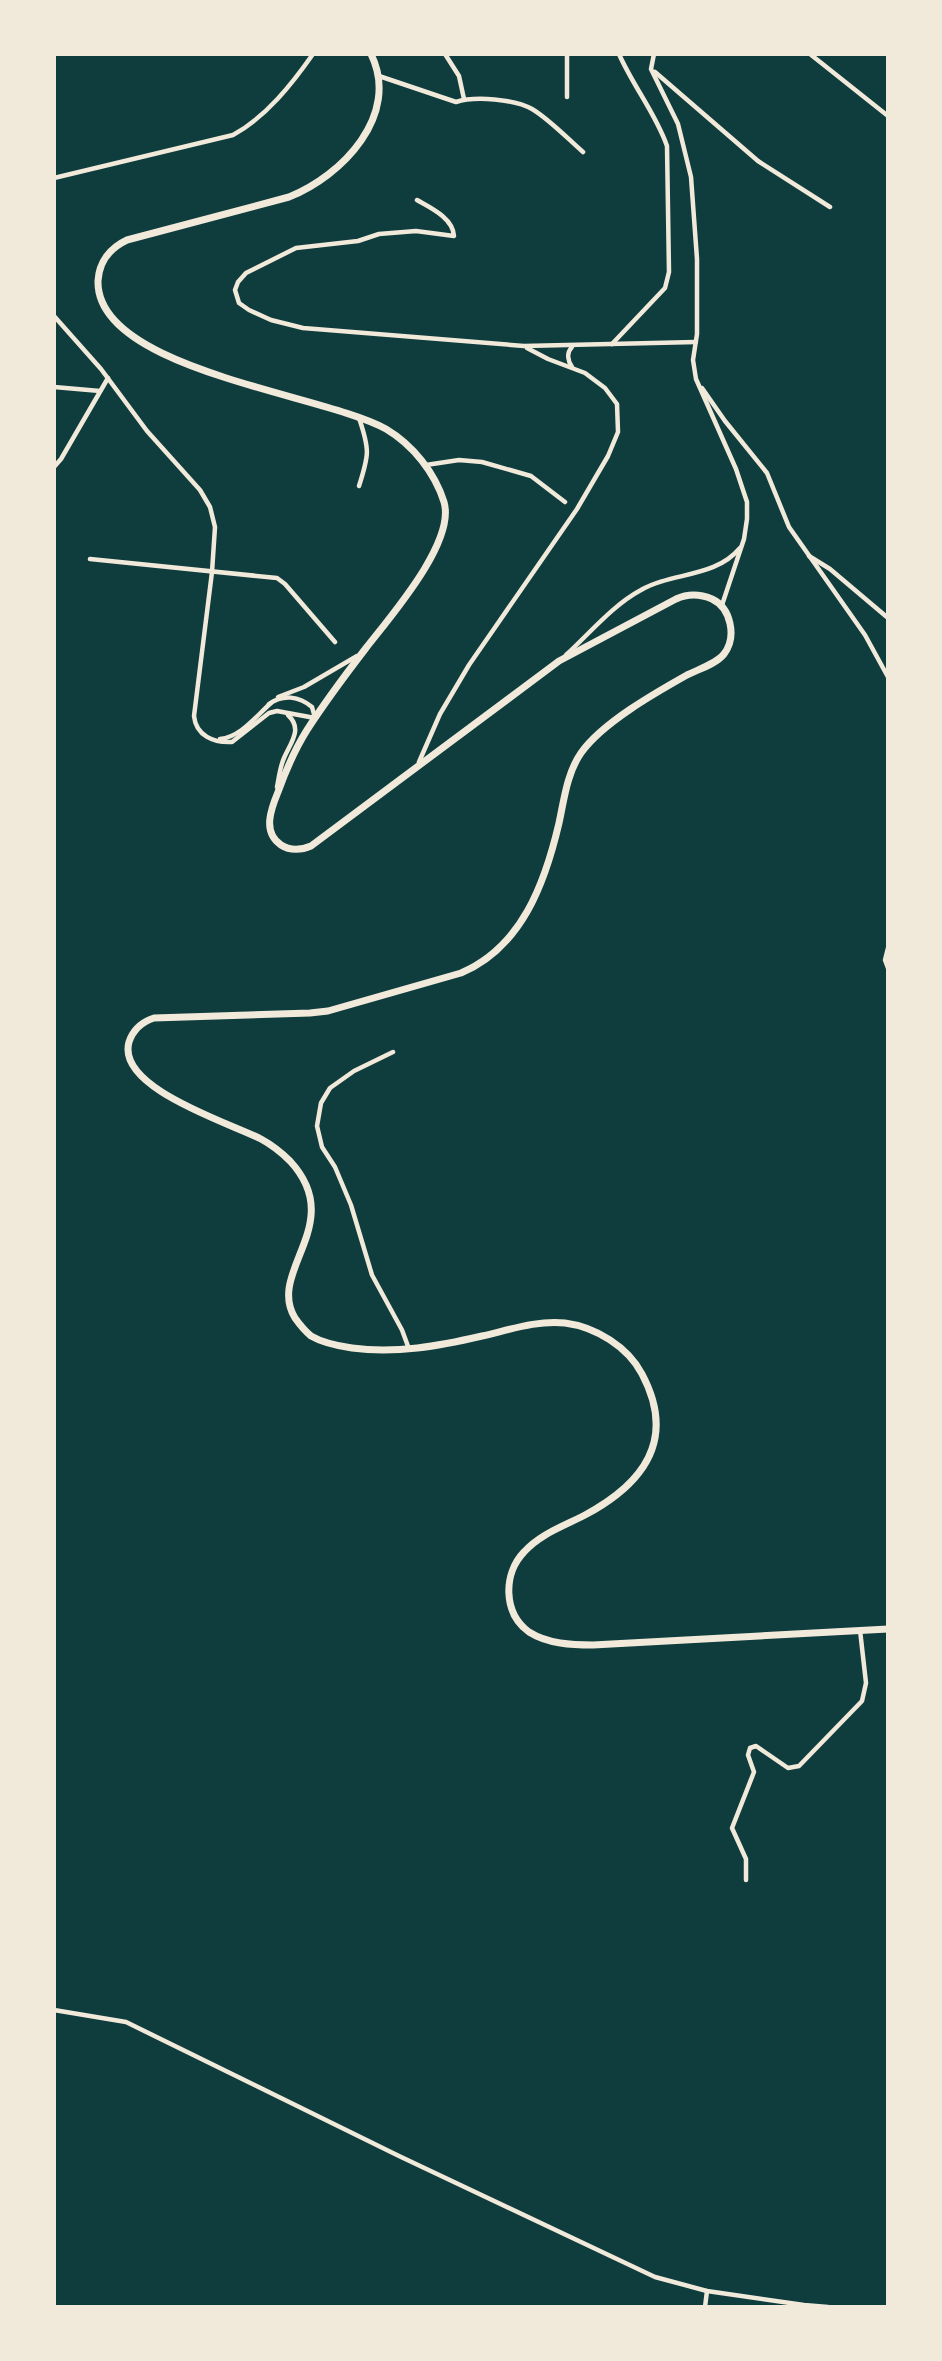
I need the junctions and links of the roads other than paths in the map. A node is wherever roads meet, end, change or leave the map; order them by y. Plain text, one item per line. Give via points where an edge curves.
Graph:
1 (313, 54) edge
2 (371, 54) edge
3 (445, 54) edge
4 (567, 54) edge
5 (619, 54) edge
6 (654, 54) edge
7 (810, 54) edge
8 (652, 69) junction
9 (378, 75) junction
10 (567, 97) dead end
11 (464, 99) junction
12 (888, 116) edge
13 (583, 152) dead end
14 (56, 176) edge
15 (416, 200) dead end
16 (830, 207) dead end
17 (54, 316) edge
18 (696, 342) junction
19 (612, 344) junction
20 (524, 346) junction
21 (578, 346) junction
22 (576, 370) junction
23 (108, 378) junction
24 (696, 379) junction
25 (54, 387) edge
26 (100, 391) junction
27 (359, 417) junction
28 (425, 466) junction
29 (54, 467) edge
30 (359, 486) dead end
31 (565, 502) dead end
32 (742, 545) junction
33 (808, 556) junction
34 (90, 559) dead end
35 (212, 572) junction
36 (722, 606) junction
37 (888, 618) edge
38 (335, 642) dead end
39 (366, 649) junction
40 (559, 661) junction
41 (888, 677) edge
42 (269, 704) junction
43 (284, 713) junction
44 (315, 718) junction
45 (210, 739) junction
46 (406, 775) junction
47 (275, 798) junction
48 (888, 948) edge
49 (888, 968) edge
50 (393, 1052) dead end
51 (410, 1350) junction
52 (888, 1629) edge
53 (860, 1630) junction
54 (746, 1880) dead end
55 (54, 2010) edge
56 (707, 2291) junction
57 (778, 2300) junction
58 (705, 2307) edge
59 (775, 2307) edge
60 (828, 2307) edge

1 - 14 street via 253,123 233,135
2 - 9 main road
3 - 11 street via 460,76
4 - 10 street
5 - 19 street via 667,146 669,272 665,288
6 - 8 street
7 - 12 street
8 - 16 street via 758,161
8 - 18 street via 677,124 691,177 697,259
9 - 11 street via 456,102
9 - 27 main road via 369,129 352,153 328,174 289,197 116,245 105,258 98,279 109,315 155,351
11 - 13 street via 486,98 531,109
15 - 20 street via 445,219 454,236 379,234 296,248 246,273 234,290 239,303 271,320 303,328
17 - 23 street
18 - 19 street
18 - 24 street
19 - 21 street
20 - 21 street
20 - 22 street
21 - 22 street via 570,349 568,357
22 - 46 street via 601,384 613,398 618,412 616,439 577,509 468,665 421,759
23 - 26 street
23 - 35 street via 206,499 215,527
24 - 32 street via 744,490 747,519
24 - 33 street via 767,473 786,521
25 - 26 street
26 - 29 street
27 - 28 main road via 395,435
27 - 30 street via 368,448
28 - 31 street via 458,460 482,462 531,476
28 - 39 main road via 444,503 442,535
32 - 36 street
32 - 40 street via 718,566 639,591
33 - 37 street via 836,573
33 - 41 street via 865,635
34 - 35 street
35 - 38 street via 280,579
35 - 45 street via 194,716 198,729
36 - 40 main road via 704,596 683,596
36 - 51 main road via 731,630 723,655 612,723 578,758 549,860 529,908 510,938 479,963 457,974 328,1011 154,1018 139,1026 129,1044 130,1062 149,1084 271,1145 299,1174 309,1195 311,1220 288,1296 304,1330 340,1346
39 - 42 street via 344,666
39 - 44 main road
40 - 46 main road
42 - 44 street via 283,698 300,699 312,707
42 - 45 street via 236,734
43 - 44 street
43 - 45 street via 269,713 232,742
43 - 47 street via 294,721 296,732 282,764
44 - 47 main road
46 - 47 main road via 303,849 284,846 272,835 269,817
48 - 49 street
50 - 51 street via 330,1088 321,1103 317,1126 322,1147 351,1205 372,1275
51 - 53 main road via 527,1325 565,1323 586,1328 618,1346 648,1385 656,1430 643,1470 603,1505 537,1540 515,1563 509,1581 510,1601 529,1632 557,1642 586,1645
52 - 53 main road
53 - 54 street via 866,1683 862,1701 799,1766 788,1768 756,1746 750,1748 754,1772 732,1828 746,1859
55 - 56 street via 125,2022 574,2240 655,2277
56 - 57 street
56 - 58 street
57 - 59 street
57 - 60 street

